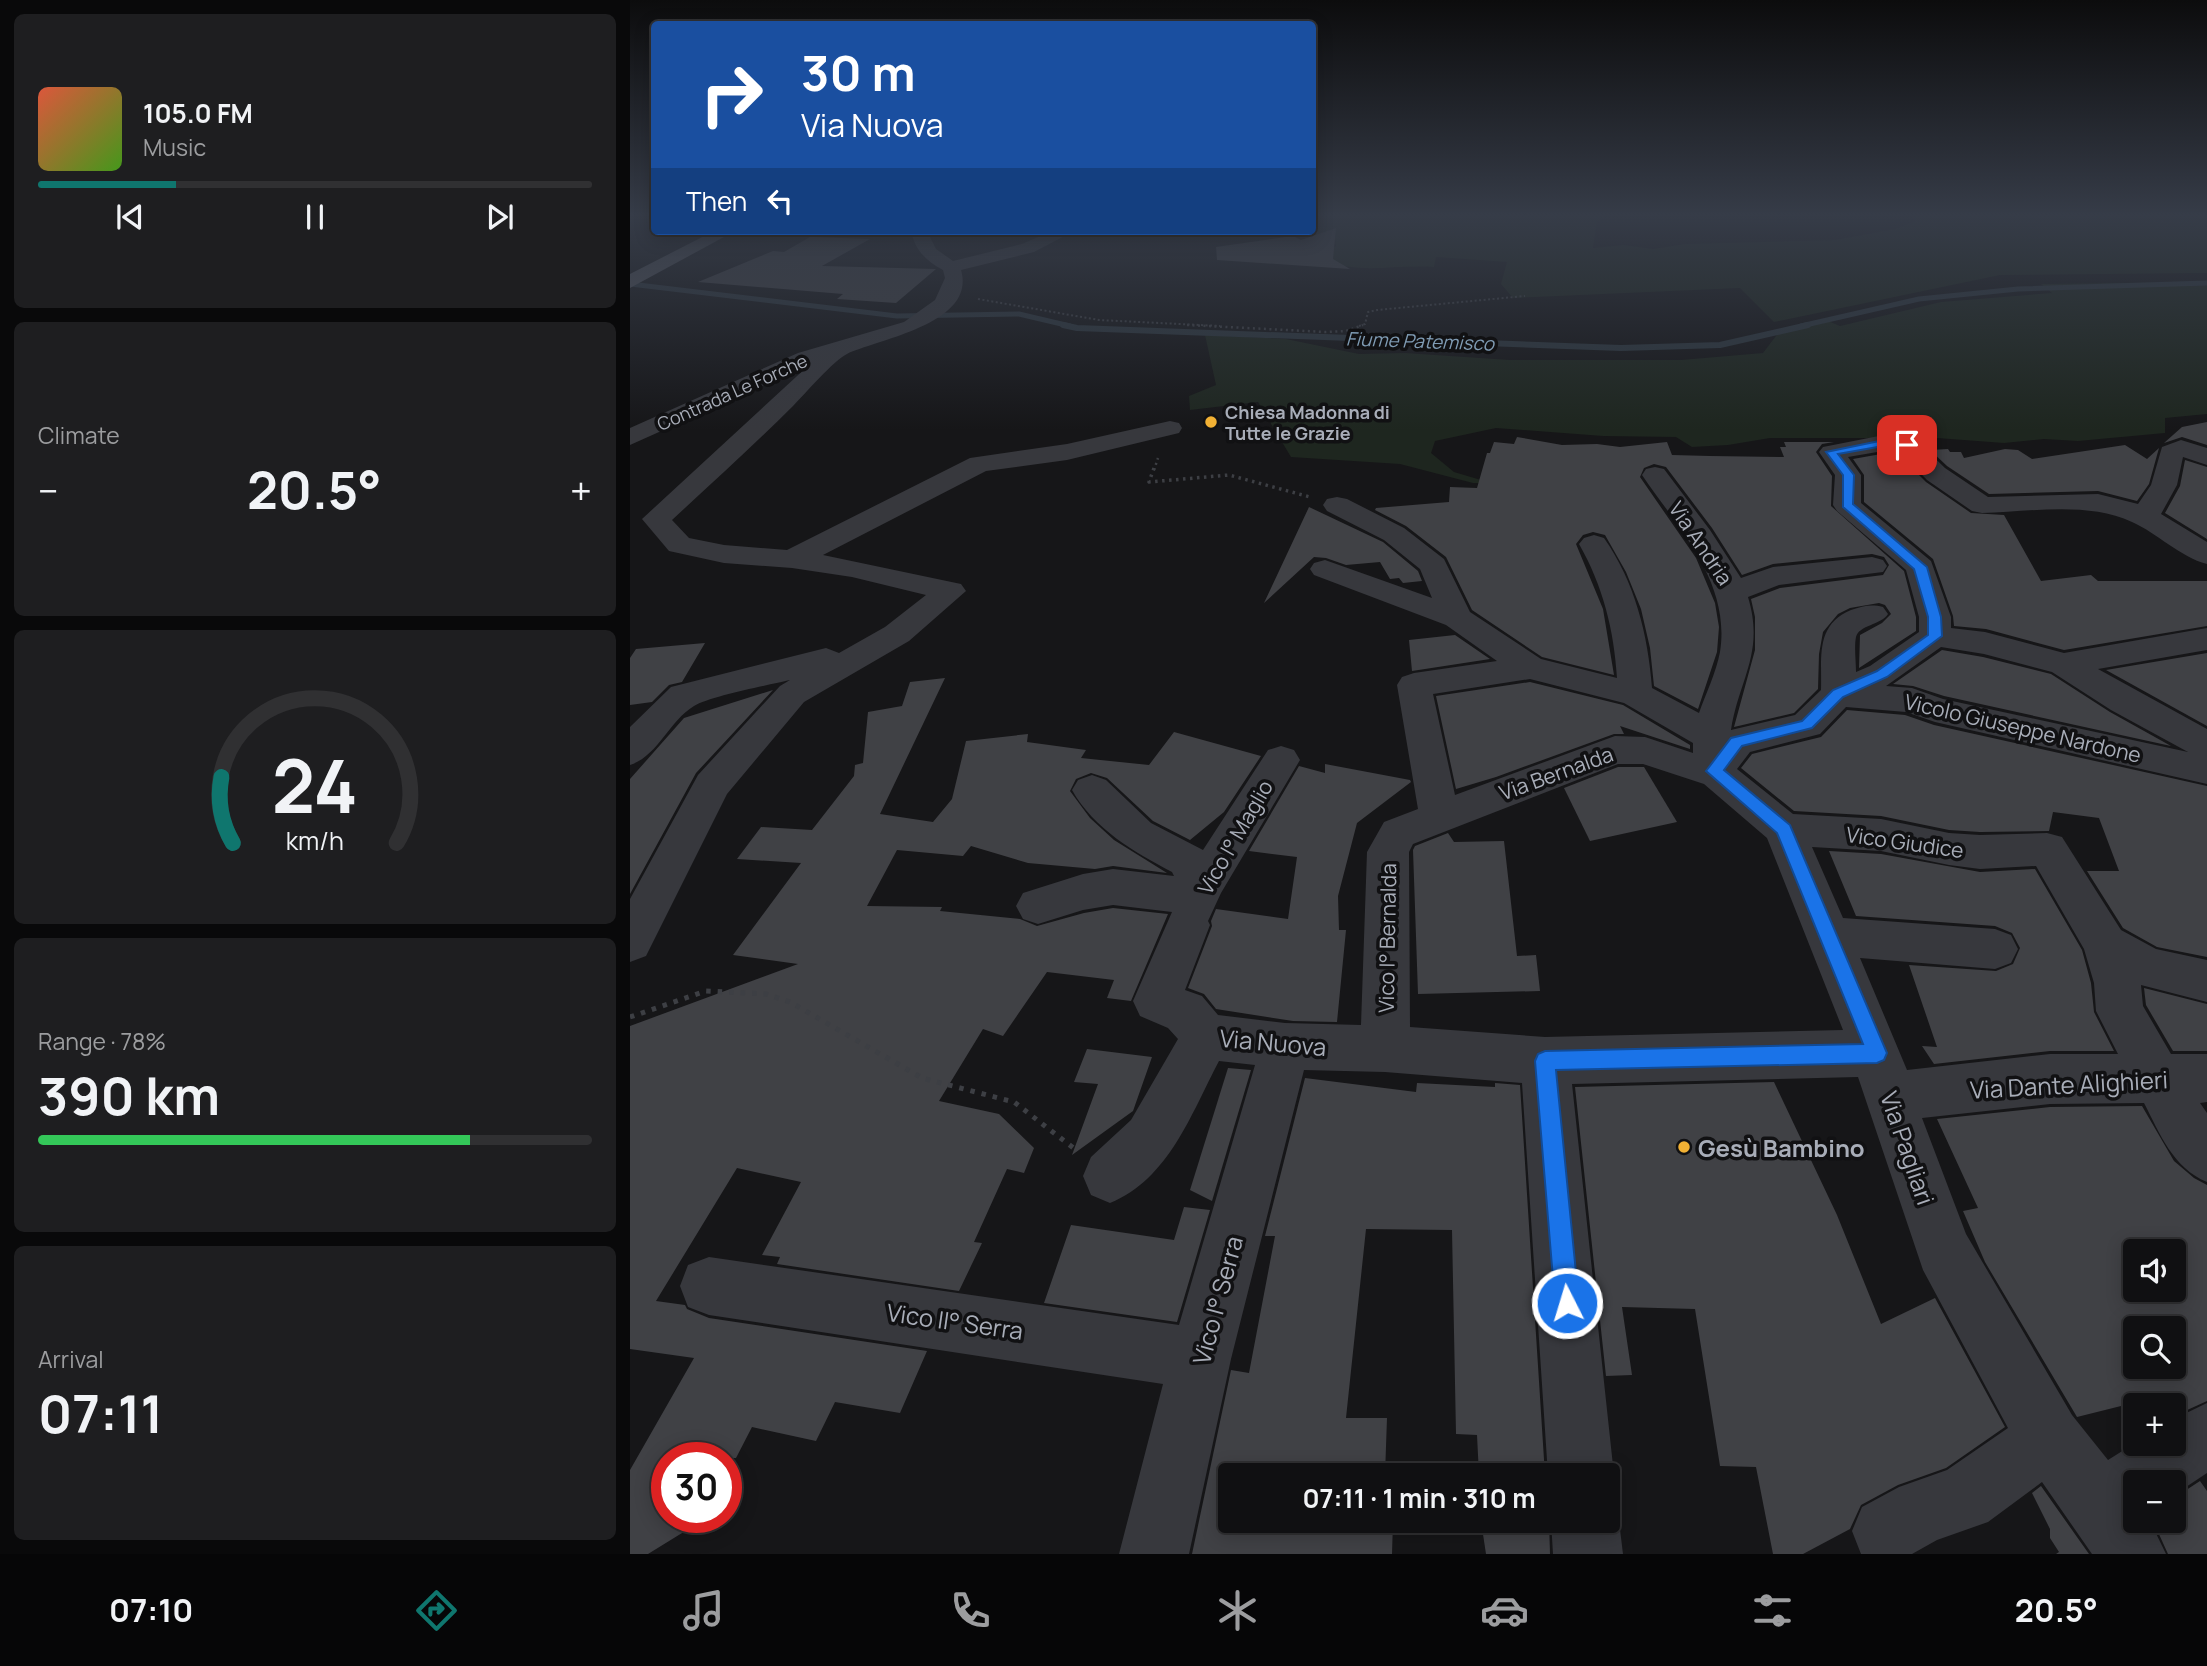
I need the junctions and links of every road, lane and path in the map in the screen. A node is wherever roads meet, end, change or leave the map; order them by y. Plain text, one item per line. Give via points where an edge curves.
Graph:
1 (951, 286) edge
2 (1525, 296) dead end
3 (946, 298) junction
4 (837, 350) junction
5 (1170, 428) joint
6 (630, 437) edge
7 (2204, 453) edge
8 (1655, 475) dead end
9 (1337, 505) joint
10 (2146, 515) junction
11 (1594, 544) dead end
12 (2207, 555) edge
13 (792, 559) junction
14 (1872, 566) dead end
15 (1325, 569) dead end
16 (1733, 592) junction
17 (1872, 614) dead end
18 (1457, 618) junction
19 (1935, 636) junction
20 (2207, 639) edge
21 (869, 650) junction
22 (2064, 664) junction
23 (1530, 668) junction
24 (1635, 694) junction
25 (1838, 694) junction
26 (2207, 745) edge
27 (630, 751) edge
28 (1713, 754) junction
29 (1281, 760) dead end
30 (2207, 771) edge
31 (1092, 790) dead end
32 (1439, 815) junction
33 (1784, 829) junction
34 (1038, 906) dead end
35 (1194, 910) junction
36 (1829, 936) junction
37 (630, 942) edge
38 (2105, 944) junction
39 (1995, 949) dead end
40 (2207, 981) edge
41 (630, 1017) edge
42 (1206, 1036) junction
43 (1284, 1046) junction
44 (1385, 1049) junction
45 (1545, 1061) junction
46 (1883, 1075) junction
47 (2157, 1078) junction
48 (2207, 1078) edge
49 (2207, 1155) edge
50 (1110, 1176) joint
51 (709, 1286) dead end
52 (1200, 1359) junction
53 (2207, 1435) edge
54 (2049, 1438) junction
55 (1580, 1463) edge
56 (2115, 1529) edge
57 (1886, 1531) dead end
58 (1586, 1533) edge
59 (1154, 1554) edge
60 (1588, 1554) edge

1 - 3 street
2 - 3 path via 1377,310 1368,312 1365,324 1357,329 1326,332 1098,320
3 - 4 street, Contrada Le Forche via 911,326
4 - 6 street, Contrada Le Forche via 806,358
4 - 13 street via 656,519 679,545
5 - 9 path via 1149,482 1229,475
5 - 13 street via 1067,452 979,464
7 - 10 street via 2181,448 2171,452 2164,485
8 - 16 street, Via Andria
9 - 18 street via 1394,534 1433,565
10 - 12 street
10 - 19 street via 2098,502 1982,505 1936,474 1907,445 1889,442 1832,452 1848,475 1847,505 1920,567 1935,617
11 - 24 street via 1611,570 1632,649
13 - 21 street via 950,592
14 - 16 street via 1773,576
15 - 18 street
16 - 28 street, Via Andria via 1737,652
17 - 25 street via 1849,623 1840,634
18 - 23 street
19 - 22 street via 1985,643
19 - 25 street via 1882,674
20 - 22 street
21 - 27 street via 683,696
21 - 37 street via 792,694 712,785
22 - 26 street
23 - 24 street, Via Pagliari
23 - 32 street via 1414,685
24 - 28 street, Via Pagliari
25 - 28 street via 1807,725 1737,742
25 - 30 street, Vicolo Giuseppe Nardone via 1912,701
28 - 32 street, Via Bernalda via 1697,769 1645,751 1615,750
28 - 33 street, Via Pagliari
29 - 35 street, Vico I° Maglio
31 - 35 street via 1137,834 1188,861
32 - 44 street, Vico I° Bernalda via 1398,833 1388,852
33 - 36 street, Via Pagliari
33 - 38 street, Vico Giudice via 1881,835 1949,849 2047,849
34 - 35 street via 1113,887 1173,894
35 - 42 street, Vico I° Maglio via 1157,1001 1185,1012
36 - 39 street
36 - 46 street, Via Pagliari
38 - 40 street, Vico Giudice via 2147,967
38 - 47 street via 2120,1012
41 - 50 path via 706,990 766,994 790,1002 922,1078 1014,1102
42 - 43 street, Via Nuova
42 - 50 street, Via Nuova via 1150,1139
43 - 44 street, Via Nuova
43 - 52 street, Vico I° Serra
44 - 45 street, Via Nuova
45 - 46 street, Via Nuova
45 - 55 street
46 - 47 street, Via Dante Alighieri
46 - 54 street, Via Pagliari via 1943,1250
47 - 48 street, Via Dante Alighieri
47 - 49 street
51 - 52 street, Vico II° Serra
52 - 59 street, Vico I° Serra
53 - 56 street
54 - 56 street, Via Pagliari
54 - 57 street via 1964,1498 1923,1511
58 - 60 street

